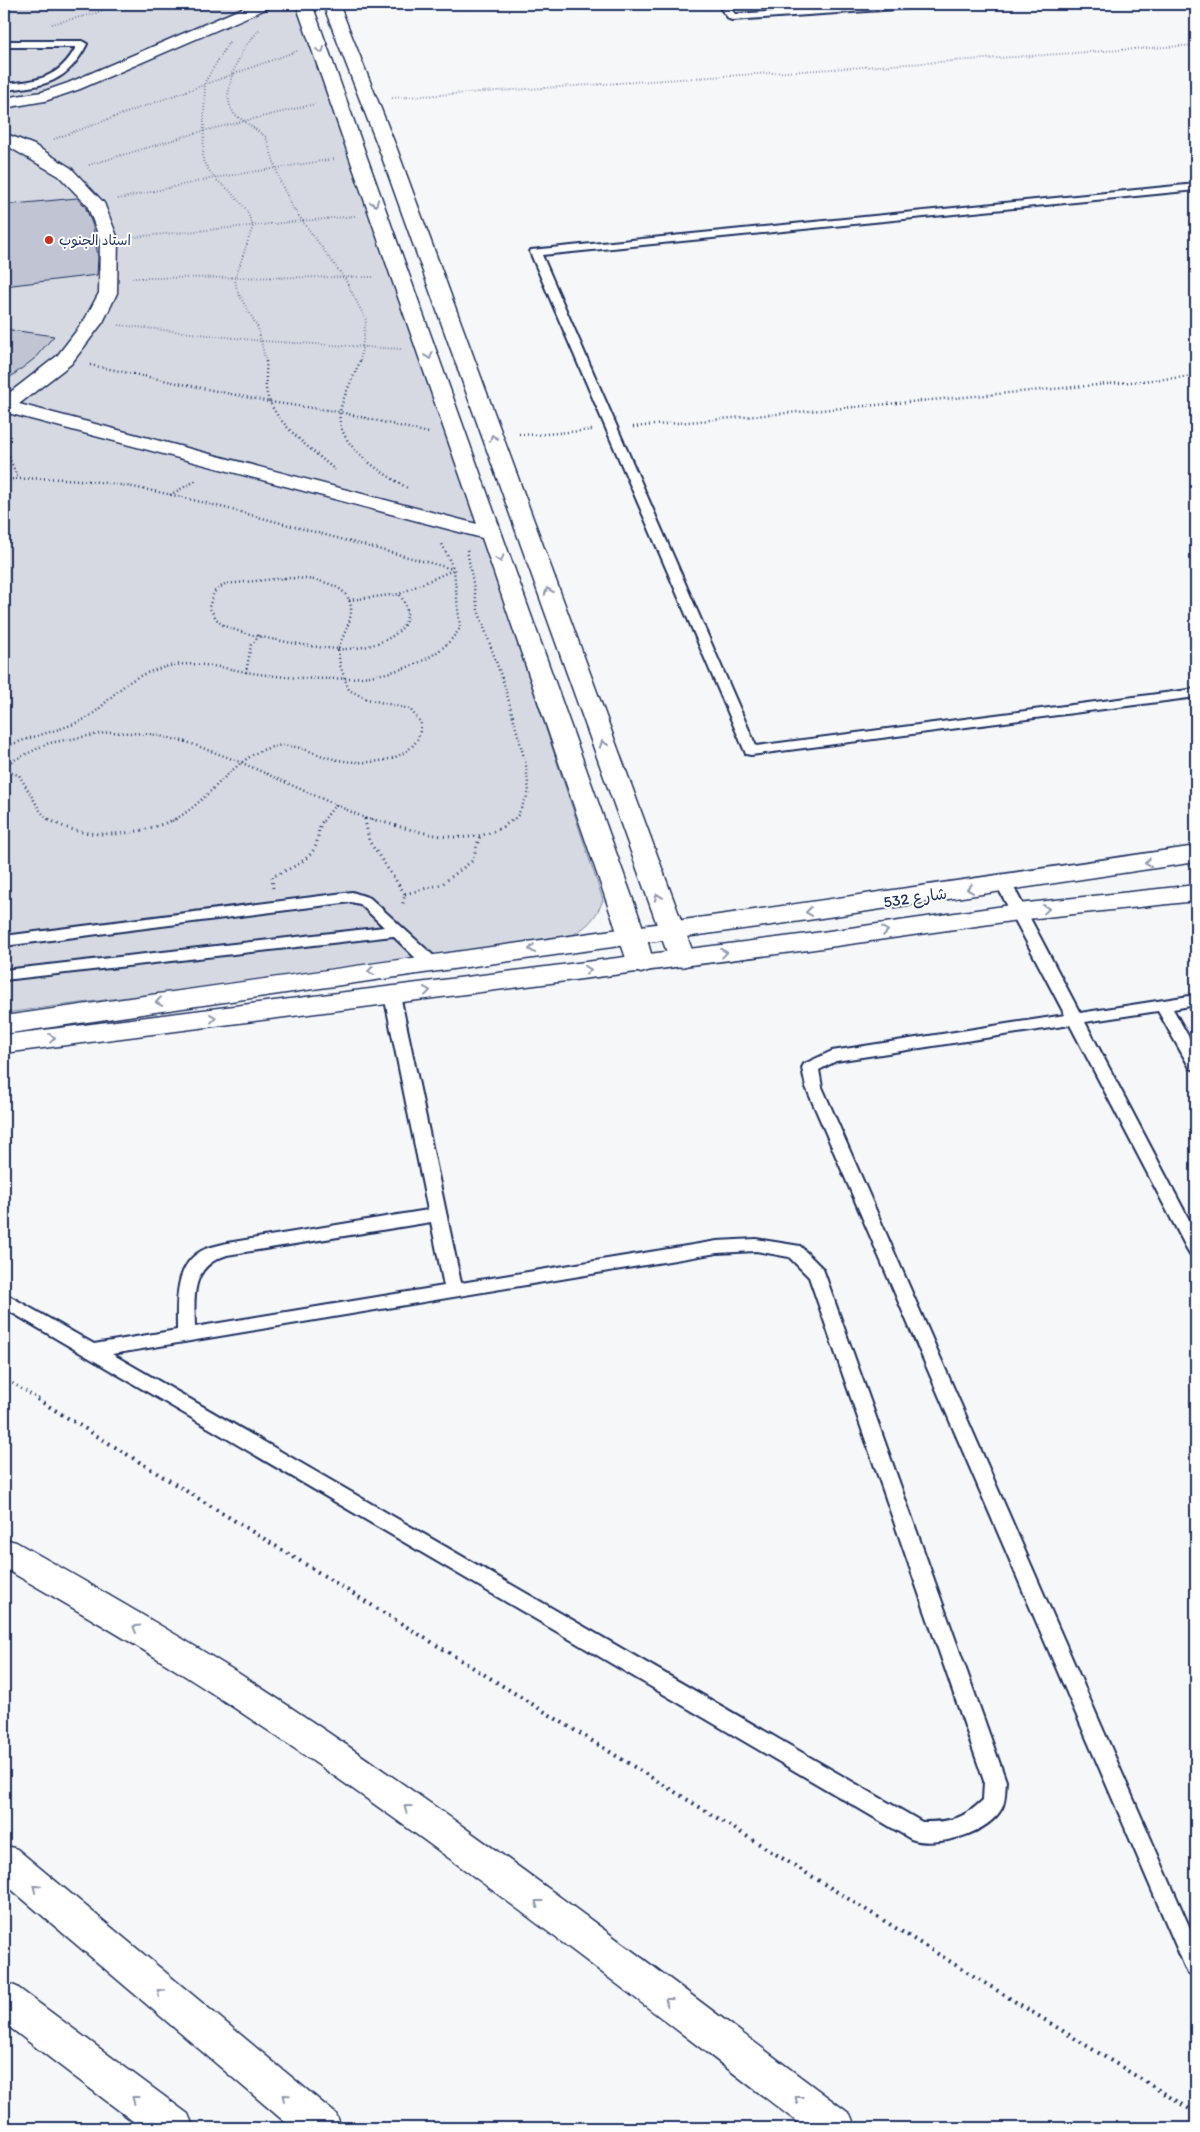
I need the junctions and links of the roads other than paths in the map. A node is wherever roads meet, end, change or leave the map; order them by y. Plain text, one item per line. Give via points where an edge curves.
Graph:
1 (265, 4) edge
2 (304, 4) edge
3 (331, 4) edge
4 (722, 4) edge
5 (926, 4) edge
6 (4, 44) edge
7 (4, 86) edge
8 (4, 103) edge
9 (4, 138) edge
10 (1196, 187) edge
11 (4, 406) edge
12 (491, 534) junction
13 (1196, 693) edge
14 (1196, 854) edge
15 (1004, 884) junction
16 (1196, 893) edge
17 (1018, 912) junction
18 (396, 931) junction
19 (670, 931) junction
20 (633, 936) junction
21 (4, 941) edge
22 (682, 958) junction
23 (431, 963) junction
24 (640, 964) junction
25 (4, 975) edge
26 (392, 995) junction
27 (1196, 1000) edge
28 (1163, 1005) junction
29 (1075, 1019) junction
30 (4, 1025) edge
31 (4, 1044) edge
32 (1196, 1064) edge
33 (438, 1215) junction
34 (1196, 1250) edge
35 (454, 1291) junction
36 (4, 1300) edge
37 (186, 1335) junction
38 (91, 1351) junction
39 (4, 1552) edge
40 (4, 1861) edge
41 (1196, 1967) edge
42 (4, 2000) edge
43 (174, 2128) edge
44 (322, 2128) edge
45 (836, 2128) edge

1 - 8 main road via 74,86 45,96
2 -> 12 main road
19 -> 3 main road via 388,149
4 - 5 lane via 732,17
6 - 7 lane via 82,44 70,67 60,75
9 - 11 main road via 64,172 95,203 110,239 108,293 93,322 64,360
10 - 13 lane via 535,252 751,751
11 - 12 main road
12 -> 20 main road
14 -> 15 main road, شارع 532
15 - 17 lane
15 -> 19 main road, شارع 532
17 -> 16 main road, شارع 532
22 -> 17 main road, شارع 532
17 - 29 lane
18 - 21 lane via 365,901 352,897
18 - 23 lane
18 - 25 lane
19 - 20 main road, شارع 532
19 - 22 main road
20 -> 23 main road, شارع 532
20 - 24 main road
22 - 24 main road, شارع 532
23 -> 30 main road, شارع 532
26 -> 24 main road, شارع 532
31 -> 26 main road, شارع 532
26 - 33 lane
27 - 28 lane
28 - 29 lane
28 - 32 lane
29 - 34 lane
29 - 41 lane via 832,1056 810,1068 814,1087
33 - 35 lane
33 - 37 lane via 211,1254 199,1261 189,1279 185,1304
35 - 37 lane
35 - 38 lane via 717,1247 756,1245 794,1251 817,1274 995,1780 993,1804 978,1818 948,1832 919,1832
36 - 38 lane
37 - 38 lane
45 -> 39 main road via 530,1897 344,1762 179,1652
44 -> 40 main road
43 -> 42 main road

